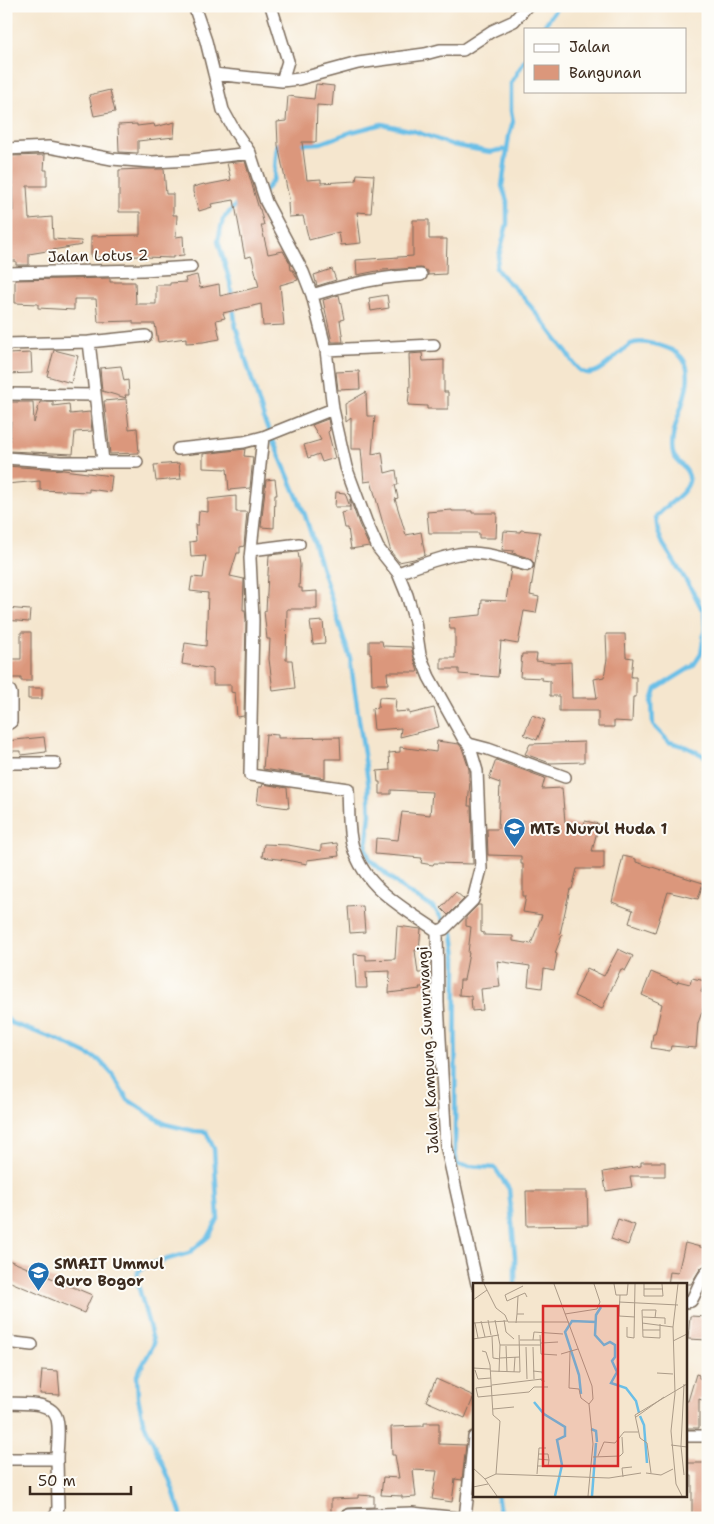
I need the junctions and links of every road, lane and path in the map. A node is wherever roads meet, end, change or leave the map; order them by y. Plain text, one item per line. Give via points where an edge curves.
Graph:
1 (194, 6) edge
2 (271, 6) edge
3 (527, 6) edge
4 (214, 74) junction
5 (282, 81) junction
6 (6, 149) edge
7 (250, 153) junction
8 (191, 267) dead end
9 (6, 273) edge
10 (421, 275) dead end
11 (312, 295) junction
12 (146, 336) dead end
13 (89, 342) junction
14 (6, 344) edge
15 (434, 345) dead end
16 (326, 350) junction
17 (6, 394) edge
18 (95, 395) junction
19 (333, 409) junction
20 (269, 434) junction
21 (178, 449) dead end
22 (6, 458) edge
23 (103, 462) junction
24 (137, 462) dead end
25 (299, 544) dead end
26 (251, 550) junction
27 (527, 565) dead end
28 (398, 573) junction
29 (6, 688) edge
30 (6, 725) edge
31 (469, 744) junction
32 (6, 763) edge
33 (55, 763) dead end
34 (565, 777) dead end
35 (441, 930) junction
36 (708, 1271) edge
37 (477, 1283) edge
38 (686, 1302) edge
39 (6, 1342) edge
40 (32, 1345) dead end
41 (6, 1404) edge
42 (686, 1436) edge
43 (708, 1436) edge
44 (473, 1447) edge
45 (6, 1459) edge
46 (57, 1459) junction
47 (349, 1515) dead end
48 (53, 1518) edge
49 (459, 1518) edge
50 (465, 1518) edge

1 - 4 street, Jalan Kampung Sumurwangi
2 - 5 street via 288,62
3 - 5 street via 514,21 463,50 440,50 366,61
4 - 5 street
4 - 7 street, Jalan Kampung Sumurwangi via 223,110
6 - 7 street via 49,147 112,159 152,162
7 - 11 street, Jalan Kampung Sumurwangi via 266,202
8 - 9 street, Jalan Lotus 2
10 - 11 street via 367,280
11 - 16 street, Jalan Kampung Sumurwangi
12 - 13 street
13 - 14 street
13 - 18 street
15 - 16 street
16 - 19 street, Jalan Kampung Sumurwangi
17 - 18 street
18 - 23 street
19 - 20 street
19 - 28 street, Jalan Kampung Sumurwangi via 346,467 366,521 378,548
20 - 21 street via 244,442
20 - 26 street
22 - 23 street
23 - 24 street
25 - 26 street
26 - 35 street via 250,775 348,789 351,838 364,872 378,889
27 - 28 street via 498,557 458,554
28 - 31 street, Jalan Kampung Sumurwangi via 407,595 428,677
29 - 30 street via 11,694 11,722
31 - 34 street
31 - 35 street, Jalan Kampung Sumurwangi via 477,771 481,869 473,900
32 - 33 street
35 - 37 street, Jalan Kampung Sumurwangi via 438,1003 446,1145
36 - 38 street via 691,1301
39 - 40 street
41 - 46 street via 42,1405 54,1413 57,1419
42 - 43 street
44 - 50 street
45 - 46 street
46 - 48 street via 58,1507
47 - 49 street via 412,1513

